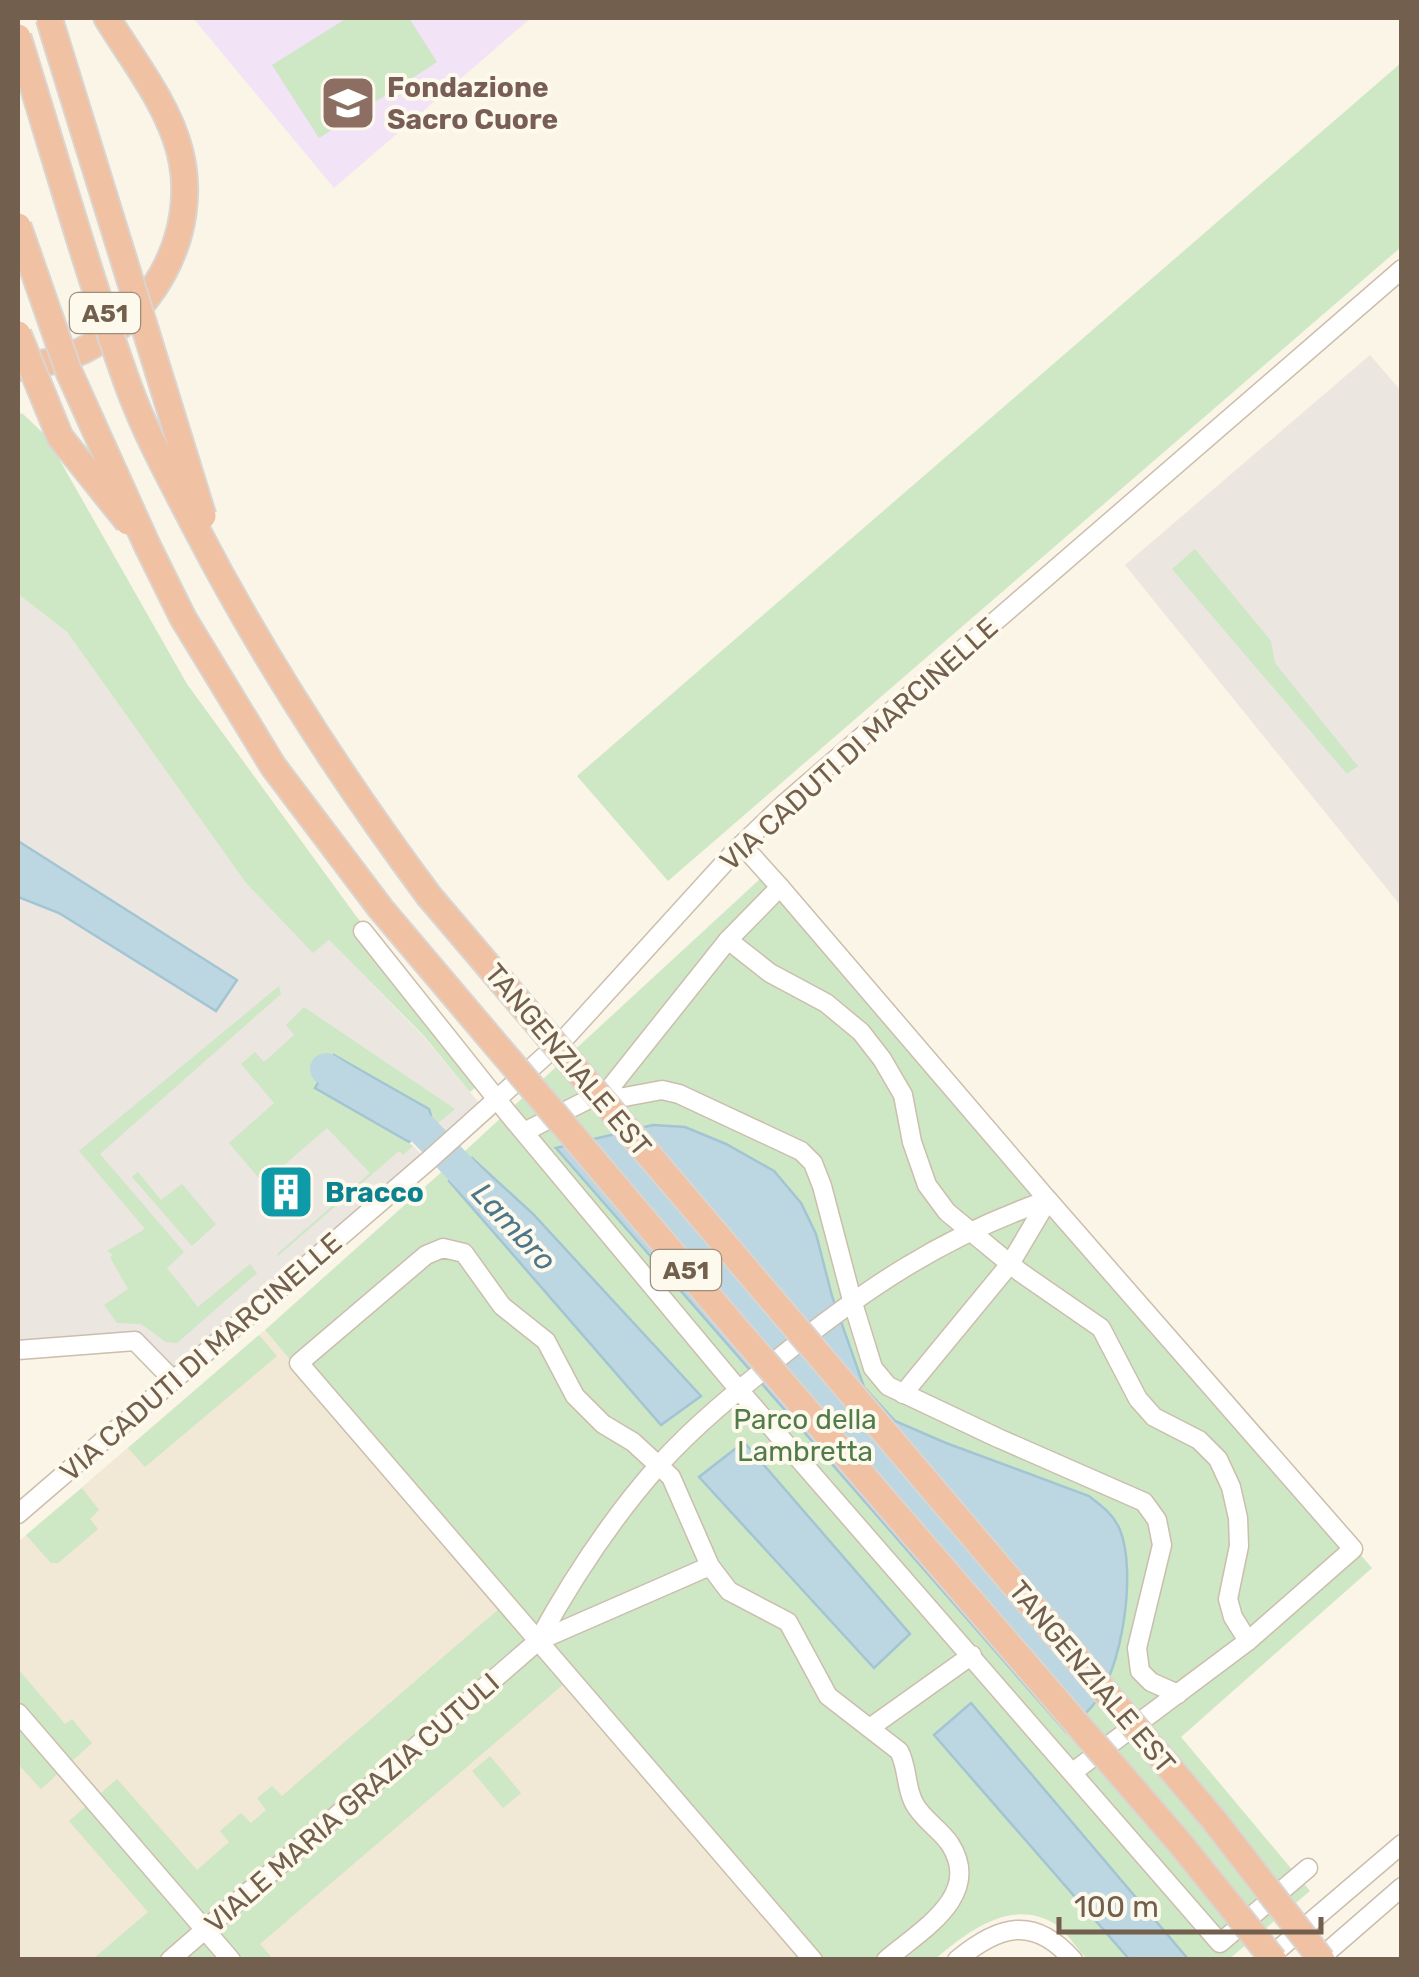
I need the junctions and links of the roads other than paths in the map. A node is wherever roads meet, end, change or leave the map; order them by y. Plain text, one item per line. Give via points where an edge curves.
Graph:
1 (50, 18) edge
2 (106, 18) edge
3 (18, 37) edge
4 (18, 226) edge
5 (1402, 269) edge
6 (18, 334) edge
7 (18, 368) edge
8 (147, 546) junction
9 (222, 578) junction
10 (752, 856) dead end
11 (780, 887) junction
12 (363, 931) dead end
13 (728, 940) junction
14 (610, 1088) junction
15 (498, 1100) junction
16 (524, 1132) junction
17 (1048, 1200) junction
18 (968, 1232) junction
19 (1010, 1264) junction
20 (852, 1300) junction
21 (18, 1350) edge
22 (173, 1380) junction
23 (743, 1386) junction
24 (903, 1394) junction
25 (659, 1464) junction
26 (18, 1514) edge
27 (710, 1566) junction
28 (1248, 1642) junction
29 (535, 1644) junction
30 (972, 1655) junction
31 (1178, 1694) junction
32 (18, 1713) edge
33 (871, 1727) junction
34 (1074, 1772) junction
35 (1402, 1844) edge
36 (1308, 1868) dead end
37 (1402, 1887) edge
38 (205, 1929) junction
39 (170, 1960) edge
40 (231, 1960) edge
41 (813, 1960) edge
42 (886, 1960) edge
43 (957, 1960) edge
44 (1074, 1960) edge
45 (1266, 1960) edge
46 (1274, 1960) edge
47 (1320, 1960) edge

1 - 9 highway, bridge
2 - 7 highway via 172,129 184,186 179,237 150,297 126,322 69,356
3 - 9 highway, TANGENZIALE EST / A51, bridge via 129,388
4 - 8 highway, TANGENZIALE EST / A51, bridge via 69,372
5 - 15 street, VIA CADUTI DI MARCINELLE via 783,804 586,1017
6 - 8 highway, bridge via 60,437
8 - 46 highway, TANGENZIALE EST / A51, bridge via 273,766 381,909
9 - 47 highway, TANGENZIALE EST / A51, bridge via 299,711 429,896 1201,1804
10 - 11 street
11 - 13 street
11 - 17 street
12 - 15 street
13 - 14 street
13 - 18 street via 861,1032 903,1096 927,1185
14 - 16 street
14 - 20 street via 619,1098 662,1090 679,1094 801,1151 822,1186
15 - 16 street
15 - 22 street, VIA CADUTI DI MARCINELLE
16 - 23 street
17 - 18 street
17 - 19 street
17 - 28 street via 1353,1549
18 - 19 street
18 - 20 street
19 - 24 street
19 - 28 street via 1102,1328 1154,1417 1218,1458 1238,1518 1228,1600
20 - 23 street, bridge
20 - 24 street via 874,1368
21 - 22 street via 135,1342
22 - 26 street, VIA CADUTI DI MARCINELLE
23 - 25 street
23 - 30 street
24 - 31 street via 1144,1502 1157,1520 1162,1545 1137,1648 1140,1670
25 - 27 street via 680,1494
25 - 29 street
25 - 29 street via 575,1396 546,1342 502,1306 454,1248 426,1255 299,1364
27 - 29 street
27 - 33 street via 729,1591 788,1622 828,1696
28 - 31 street
29 - 38 street, VIALE MARIA GRAZIA CUTULI
29 - 41 street
30 - 33 street
30 - 34 street
31 - 34 street
32 - 38 street
33 - 42 street via 905,1762 914,1804 950,1843 959,1866 950,1906
34 - 36 street via 1220,1943
35 - 45 street
37 - 47 street
38 - 39 street, VIALE MARIA GRAZIA CUTULI
38 - 40 street
43 - 44 street via 978,1942 1013,1929 1046,1934

